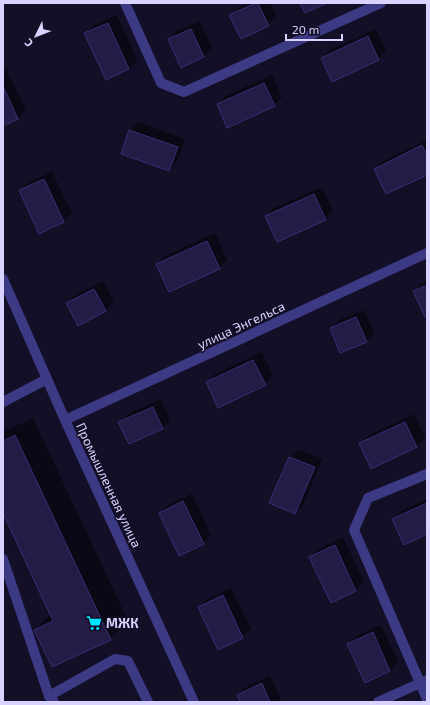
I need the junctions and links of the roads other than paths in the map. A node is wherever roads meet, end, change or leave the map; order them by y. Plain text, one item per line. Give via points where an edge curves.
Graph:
1 (125, 3) edge
2 (381, 3) edge
3 (427, 253) edge
4 (3, 279) edge
5 (47, 379) junction
6 (3, 402) edge
7 (65, 420) junction
8 (427, 474) edge
9 (3, 559) edge
10 (423, 682) edge
11 (51, 699) edge
12 (427, 699) edge
13 (148, 702) edge
14 (194, 702) edge
15 (378, 702) edge

1 - 2 street via 161,83 184,92
3 - 7 street, улица Энгельса
4 - 5 street, Промышленная улица
5 - 6 street
5 - 7 street, Промышленная улица
7 - 14 street, Промышленная улица
8 - 10 street via 368,498 354,530
9 - 11 street
10 - 12 street
10 - 15 street
11 - 13 street via 115,659 122,659 128,661

